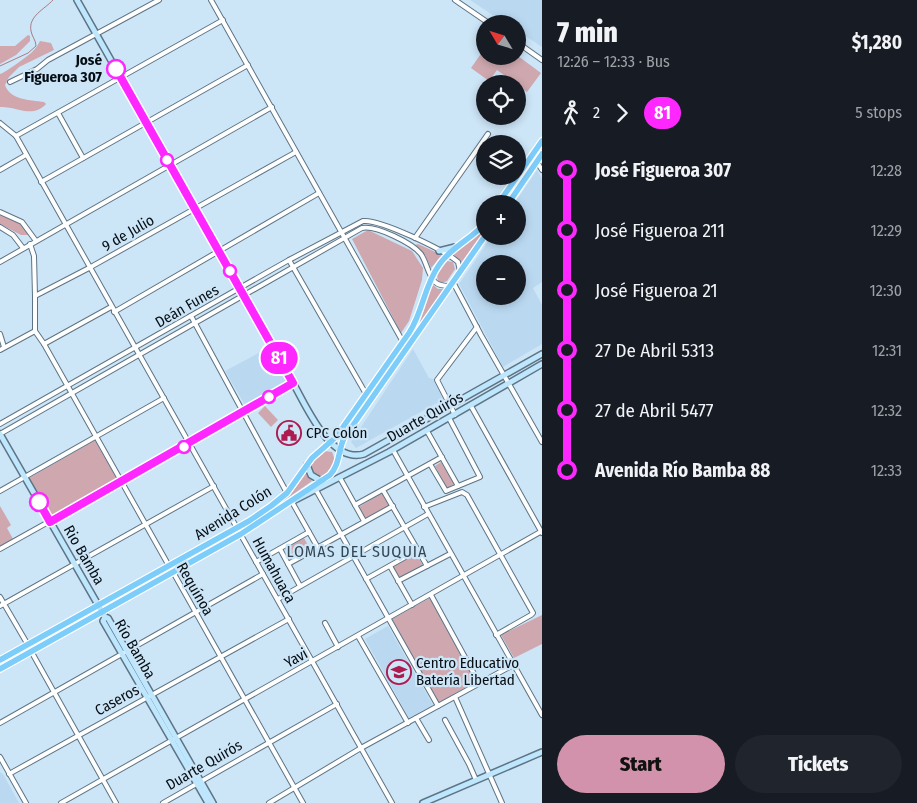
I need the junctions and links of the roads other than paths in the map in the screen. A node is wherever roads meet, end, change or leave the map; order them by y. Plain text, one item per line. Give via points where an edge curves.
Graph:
1 (77, 0) edge
2 (159, 0) edge
3 (211, 0) edge
4 (456, 0) edge
5 (477, 15) edge
6 (223, 20) junction
7 (97, 34) junction
8 (526, 49) edge
9 (542, 60) edge
10 (248, 64) junction
11 (120, 78) junction
12 (10, 82) dead end
13 (272, 107) junction
14 (58, 113) junction
15 (145, 122) junction
16 (0, 123) edge
17 (488, 134) dead end
18 (16, 136) junction
19 (542, 141) edge
20 (296, 152) junction
21 (542, 154) edge
22 (26, 155) junction
23 (83, 158) junction
24 (536, 162) junction
25 (170, 165) junction
26 (0, 170) edge
27 (542, 170) edge
28 (41, 182) junction
29 (319, 193) junction
30 (504, 195) edge
31 (514, 195) edge
32 (195, 208) junction
33 (0, 212) edge
34 (65, 224) junction
35 (0, 227) edge
36 (476, 231) edge
37 (340, 232) junction
38 (344, 238) junction
39 (415, 238) junction
40 (36, 241) junction
41 (30, 244) junction
42 (479, 245) edge
43 (458, 246) junction
44 (23, 248) junction
45 (218, 250) junction
46 (439, 251) junction
47 (447, 255) junction
48 (289, 260) junction
49 (0, 262) edge
50 (293, 267) junction
51 (89, 268) junction
52 (460, 273) junction
53 (432, 277) junction
54 (452, 284) junction
55 (239, 289) junction
56 (243, 295) junction
57 (35, 296) junction
58 (111, 307) junction
59 (114, 312) junction
60 (191, 316) junction
61 (195, 323) junction
62 (477, 327) junction
63 (35, 331) junction
64 (0, 334) edge
65 (403, 342) junction
66 (44, 344) junction
67 (2, 348) edge
68 (136, 348) junction
69 (140, 354) junction
70 (542, 354) edge
71 (542, 364) edge
72 (504, 375) junction
73 (293, 383) junction
74 (509, 384) junction
75 (67, 387) junction
76 (71, 393) junction
77 (366, 394) junction
78 (164, 398) junction
79 (450, 405) junction
80 (470, 406) junction
81 (243, 412) junction
82 (455, 415) junction
83 (449, 418) junction
84 (0, 424) edge
85 (427, 431) junction
86 (0, 434) edge
87 (96, 437) junction
88 (542, 442) edge
89 (190, 443) junction
90 (330, 443) junction
91 (340, 449) junction
92 (392, 450) junction
93 (442, 457) junction
94 (430, 464) junction
95 (307, 465) junction
96 (407, 476) junction
97 (25, 477) junction
98 (340, 478) junction
99 (121, 481) junction
100 (321, 482) junction
101 (328, 484) junction
102 (214, 486) junction
103 (458, 486) junction
104 (316, 490) junction
105 (383, 490) junction
106 (0, 491) edge
107 (287, 493) junction
108 (292, 502) junction
109 (355, 505) junction
110 (392, 506) junction
111 (424, 507) junction
112 (428, 514) junction
113 (364, 521) junction
114 (50, 522) junction
115 (146, 525) junction
116 (405, 527) junction
117 (237, 528) junction
118 (309, 532) junction
119 (542, 532) edge
120 (241, 534) junction
121 (341, 534) junction
122 (318, 548) junction
123 (0, 549) edge
124 (280, 549) junction
125 (418, 550) junction
126 (450, 554) junction
127 (353, 556) junction
128 (500, 556) junction
129 (256, 562) junction
130 (76, 564) junction
131 (288, 564) junction
132 (390, 566) junction
133 (427, 566) junction
134 (171, 569) junction
135 (263, 574) junction
136 (463, 577) junction
137 (366, 579) junction
138 (398, 581) junction
139 (300, 586) junction
140 (430, 595) junction
141 (0, 597) edge
142 (278, 599) junction
143 (2, 605) edge
144 (98, 605) junction
145 (412, 605) junction
146 (196, 612) junction
147 (104, 614) junction
148 (388, 618) junction
149 (289, 619) junction
150 (325, 624) dead end
151 (496, 635) junction
152 (358, 636) junction
153 (28, 645) junction
154 (338, 647) junction
155 (31, 651) junction
156 (125, 651) junction
157 (220, 656) junction
158 (0, 660) edge
159 (313, 661) junction
160 (513, 665) junction
161 (0, 669) edge
162 (479, 683) junction
163 (53, 692) junction
164 (150, 695) junction
165 (455, 696) junction
166 (244, 700) junction
167 (542, 702) edge
168 (337, 704) junction
169 (537, 705) junction
170 (438, 706) junction
171 (542, 715) edge
172 (416, 718) junction
173 (445, 720) dead end
174 (0, 723) edge
175 (408, 723) junction
176 (78, 735) junction
177 (175, 739) junction
178 (429, 740) dead end
179 (269, 742) junction
180 (362, 748) junction
181 (542, 752) edge
182 (0, 757) edge
183 (9, 774) junction
184 (490, 774) junction
185 (103, 779) junction
186 (476, 780) junction
187 (199, 783) junction
188 (295, 788) junction
189 (26, 803) edge
190 (61, 803) edge
191 (116, 803) edge
192 (163, 803) edge
193 (208, 803) edge
194 (213, 803) edge
195 (269, 803) edge
196 (303, 803) edge
197 (392, 803) edge
198 (423, 803) edge
199 (502, 803) edge

1 - 7 main road
2 - 7 street
3 - 6 street
4 - 5 street
6 - 10 street
6 - 11 street
7 - 11 main road
7 - 12 street
8 - 9 street
10 - 13 street
10 - 15 street
11 - 14 street
11 - 15 main road
13 - 20 street
13 - 25 street
14 - 18 street
14 - 23 street
15 - 23 street
15 - 25 main road
16 - 18 street
17 - 39 street
18 - 22 street, Humahuaca
19 - 30 main road
20 - 29 street
20 - 32 street, 9 de Julio
21 - 24 main road
22 - 26 street
22 - 28 street, Humahuaca
23 - 28 street
24 - 27 street
24 - 31 main road
25 - 32 main road
25 - 34 street
28 - 34 street, Humahuaca
29 - 37 street
29 - 45 street
32 - 45 main road
32 - 51 street, 9 de Julio
33 - 40 street via 22,222
34 - 40 street
34 - 51 street, Humahuaca
35 - 44 street via 13,235
36 - 43 main road, Avenida Colón
37 - 38 street
37 - 39 street, Deán Funes via 371,220
37 - 48 street, Deán Funes
38 - 50 street, Deán Funes
38 - 53 street, Deán Funes via 362,228 375,228 415,248
38 - 65 street
39 - 46 street, Deán Funes
40 - 41 street
41 - 44 street
41 - 57 street via 34,256
42 - 52 main road, Avenida Colón
43 - 46 main road
43 - 47 main road, Avenida Colón
44 - 49 street
45 - 55 main road
45 - 59 street
46 - 47 street, Deán Funes
47 - 52 street, Deán Funes via 458,262
47 - 53 main road, Avenida Colón
48 - 50 street
48 - 55 street, Deán Funes
50 - 56 street, Deán Funes
50 - 77 street
51 - 57 street, 9 de Julio
51 - 58 street, Humahuaca
52 - 54 main road, Avenida Colón
53 - 54 street via 440,285
53 - 65 main road, Avenida Colón via 419,315
54 - 62 street
54 - 91 main road, Avenida Colón via 344,438
55 - 56 main road
55 - 60 street, Deán Funes
56 - 61 street, Deán Funes
56 - 73 main road
57 - 63 street
58 - 59 street, Humahuaca
58 - 66 street
59 - 68 street, Humahuaca
60 - 61 street
60 - 68 street, Deán Funes
61 - 69 street, Deán Funes
61 - 81 street
62 - 72 street
62 - 79 street via 437,380
63 - 66 street, Requínoa
63 - 67 street
64 - 67 street
65 - 77 main road, Avenida Colón
66 - 75 street, Requínoa
68 - 69 street, Humahuaca
68 - 75 street, Deán Funes
69 - 76 street, Deán Funes
69 - 78 street, Humahuaca
70 - 72 main road, Duarte Quirós
71 - 74 main road, Duarte Quirós
72 - 74 street
72 - 79 main road, Duarte Quirós
73 - 81 street
73 - 90 main road
74 - 80 main road, Duarte Quirós
74 - 88 street
75 - 76 street, Requínoa
75 - 84 street, Deán Funes
76 - 86 street, Deán Funes
76 - 87 street, Requínoa
77 - 90 main road, Avenida Colón
78 - 87 street
78 - 89 street, Humahuaca
79 - 82 street
79 - 91 main road, Duarte Quirós via 364,454 354,455
80 - 82 main road, Duarte Quirós
80 - 119 street
81 - 89 street
81 - 107 street
82 - 83 main road, Duarte Quirós
83 - 85 main road, Duarte Quirós
83 - 103 street via 481,476
85 - 92 main road, Duarte Quirós
85 - 93 street
86 - 97 main road, Rio Bamba
87 - 97 street
87 - 99 street, Requínoa
89 - 99 street
89 - 102 street, Humahuaca
90 - 91 main road, Duarte Quirós
90 - 95 main road, Avenida Colón
91 - 100 main road, Avenida Colón via 334,470
92 - 96 street
92 - 98 main road, Duarte Quirós
93 - 94 street
93 - 103 street
94 - 96 street
94 - 103 street via 446,491
95 - 100 main road via 311,475
95 - 107 main road, Avenida Colón
96 - 105 street
96 - 111 street
97 - 106 street
97 - 114 main road, Rio Bamba
98 - 101 main road, Duarte Quirós
98 - 109 street
99 - 114 street
99 - 115 street, Requínoa
100 - 101 main road
100 - 104 street
100 - 108 main road, Avenida Colón
101 - 104 main road, Duarte Quirós
102 - 115 street
102 - 117 street, Humahuaca
104 - 108 main road, Duarte Quirós
104 - 121 street
105 - 109 street
105 - 110 street
107 - 117 main road, Avenida Colón
108 - 118 street
108 - 120 main road, Avenida Colón
109 - 113 street
110 - 113 street
110 - 116 street
111 - 112 street
111 - 128 street via 462,492 467,494
112 - 116 street
112 - 126 street
113 - 121 street
114 - 123 street
114 - 130 main road, Rio Bamba
115 - 130 street
115 - 134 street, Requínoa
116 - 125 street
116 - 127 street
117 - 120 street, Humahuaca
117 - 134 main road, Avenida Colón
118 - 122 street
118 - 124 street
119 - 128 street, Yavi
120 - 129 street, Humahuaca
120 - 134 main road, Avenida Colón
121 - 122 street
121 - 127 street
122 - 131 street
124 - 129 street
124 - 131 street
125 - 132 street
125 - 133 street
126 - 133 street
126 - 136 street
127 - 137 street
127 - 139 street
128 - 136 street, Yavi
128 - 151 street via 533,613
129 - 135 street, Humahuaca
130 - 143 street
130 - 144 main road, Rio Bamba
131 - 139 street
132 - 137 street
132 - 138 street
133 - 138 street
134 - 144 main road, Avenida Colón
134 - 146 street, Requínoa
134 - 147 main road, Avenida Colón
135 - 142 street, Humahuaca
135 - 146 street
136 - 140 street, Yavi
136 - 151 street
137 - 148 street
138 - 145 street
139 - 142 street
140 - 145 street, Yavi
140 - 162 street
141 - 143 street
142 - 149 street, Humahuaca
143 - 153 street
144 - 147 main road, Rio Bamba
144 - 153 main road, Avenida Colón
145 - 148 street, Yavi
146 - 156 street
146 - 157 street, Requínoa
147 - 155 main road, Avenida Colón
147 - 156 main road, Río Bamba via 104,620
148 - 152 street, Yavi
148 - 170 street
149 - 157 street, Caseros
149 - 159 street, Humahuaca
150 - 154 street
151 - 160 street
152 - 154 street, Yavi
152 - 175 street
153 - 155 street
153 - 158 main road, Avenida Colón
154 - 159 street, Yavi
155 - 161 main road, Avenida Colón
155 - 163 street
156 - 163 street
156 - 164 main road, Río Bamba
157 - 164 street, Caseros
157 - 166 street, Requínoa
159 - 166 street, Yavi
159 - 168 street, Humahuaca
160 - 162 street
160 - 169 street
162 - 165 street
163 - 174 street
163 - 176 street
164 - 176 street, Caseros
164 - 177 main road, Río Bamba
165 - 170 street
165 - 184 street
166 - 177 street, Yavi
166 - 179 street, Requínoa
167 - 169 street
168 - 179 street, Duarte Quirós
168 - 180 street, Humahuaca
169 - 171 street
170 - 172 street
172 - 175 street
172 - 178 street
173 - 186 street
175 - 180 street
176 - 183 street, Caseros
176 - 185 street
177 - 185 street, Yavi
177 - 187 main road, Río Bamba
179 - 187 street, Duarte Quirós
179 - 188 street, Requínoa
180 - 188 street
180 - 197 street, Humahuaca
181 - 184 main road
182 - 183 street
183 - 189 street
184 - 186 main road
184 - 199 street
185 - 190 street, Yavi
185 - 191 street
186 - 198 main road
187 - 192 street, Duarte Quirós
187 - 193 main road, Río Bamba
187 - 194 main road, Río Bamba
188 - 195 street
188 - 196 street, Requínoa

